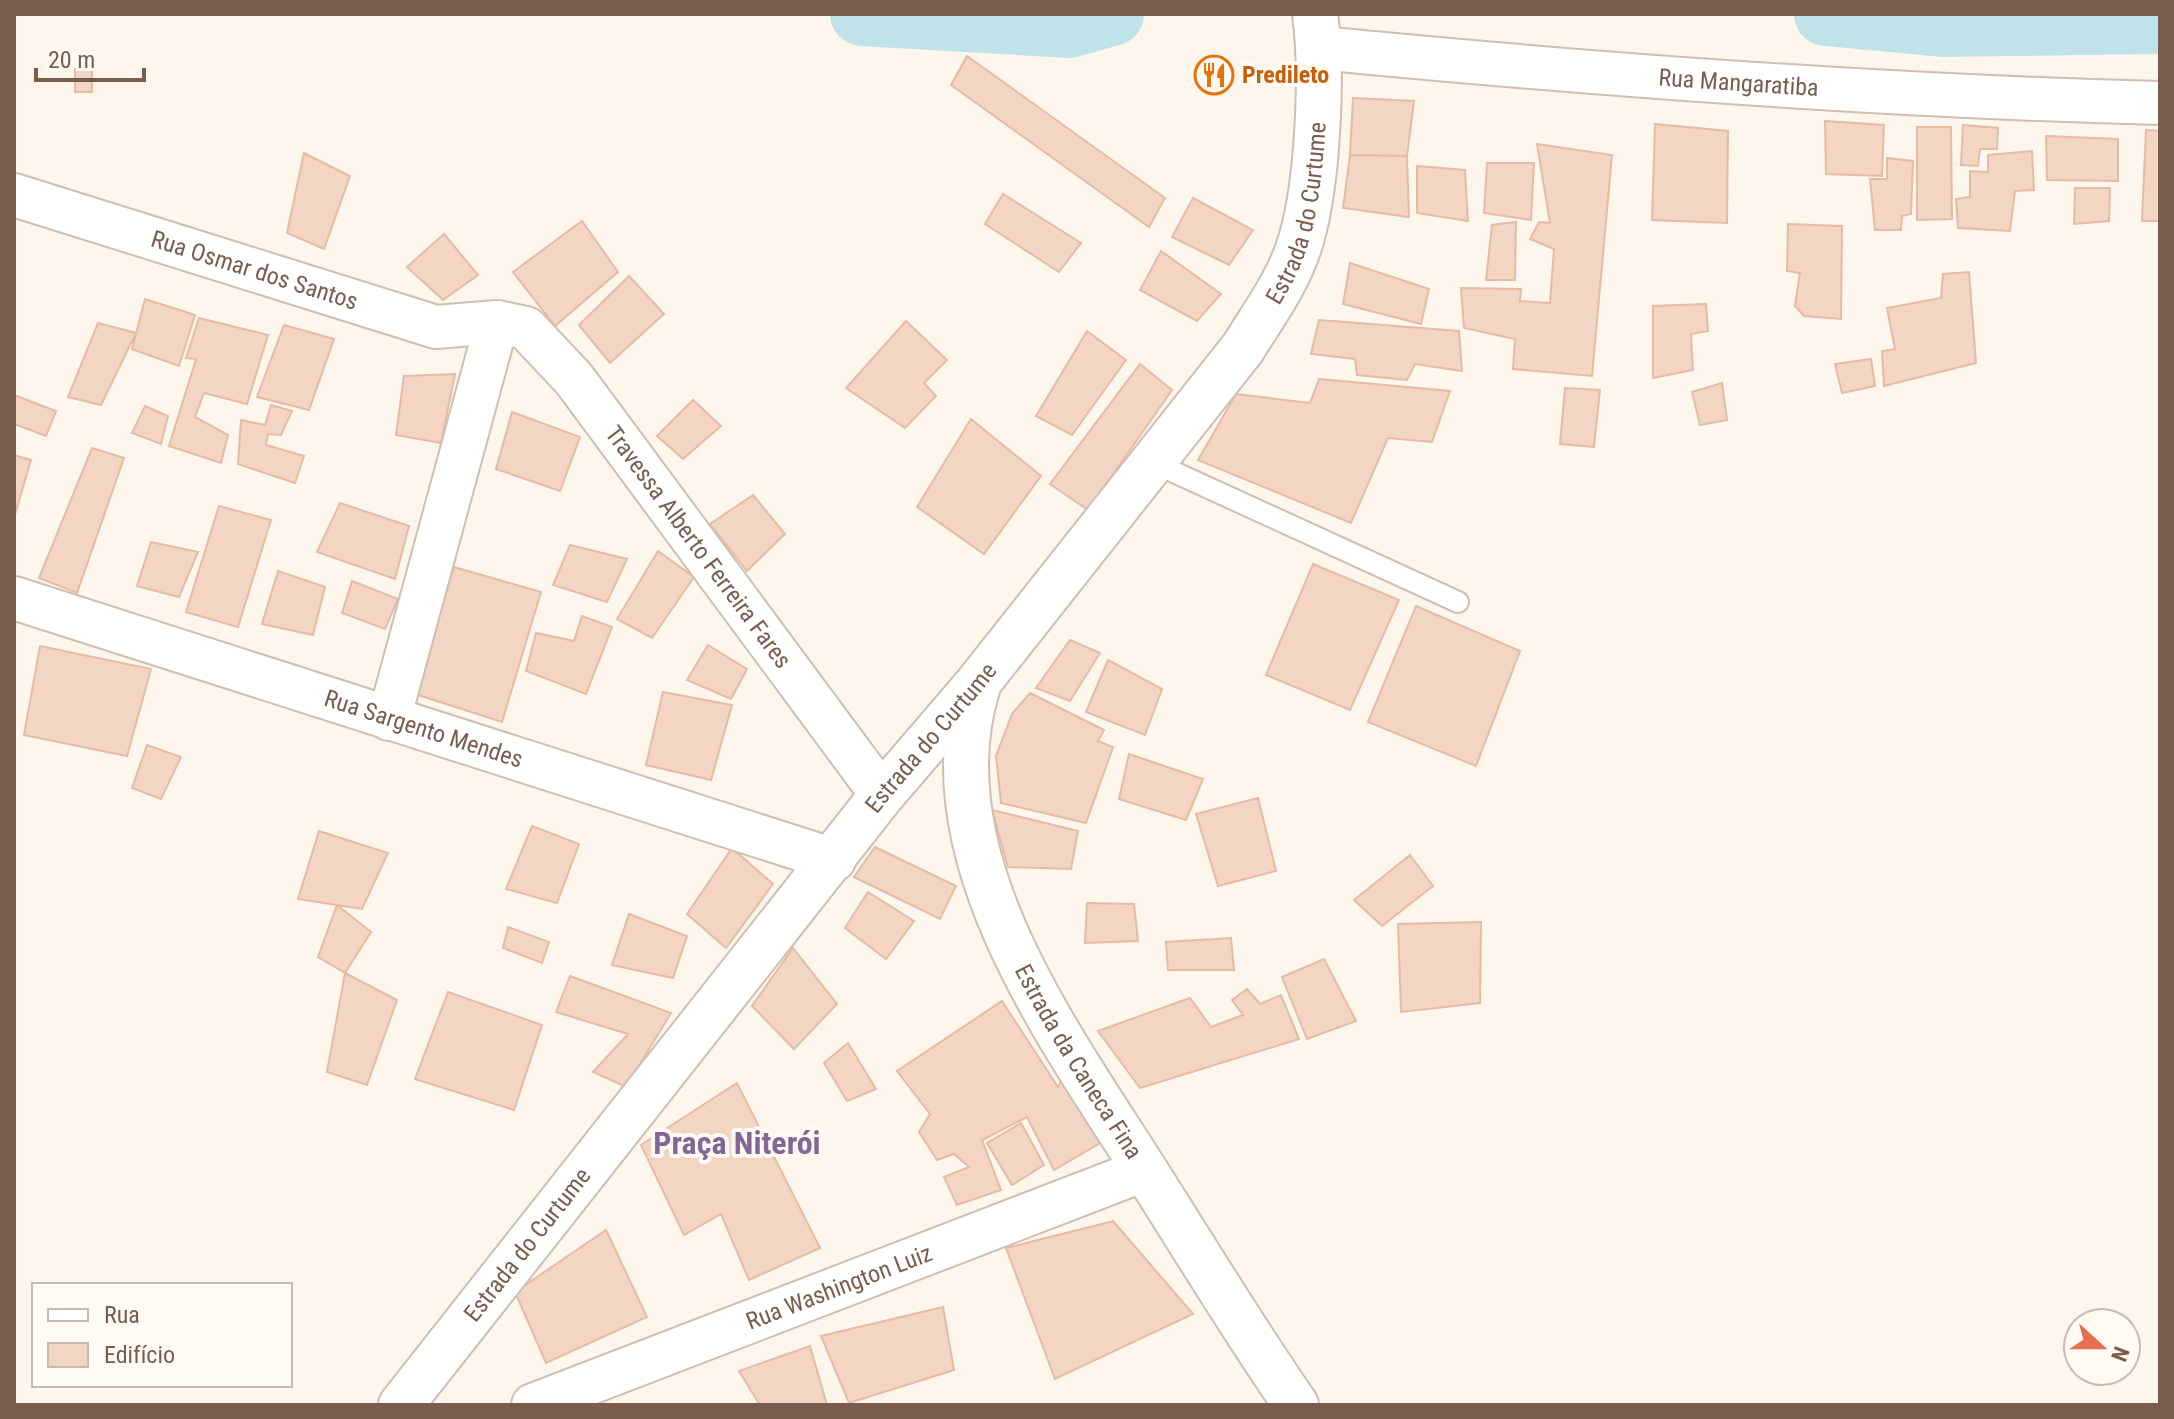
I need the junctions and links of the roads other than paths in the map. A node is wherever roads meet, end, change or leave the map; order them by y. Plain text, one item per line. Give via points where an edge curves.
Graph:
1 (1318, 31) edge
2 (2160, 103) edge
3 (14, 195) edge
4 (497, 322) junction
5 (1152, 462) junction
6 (14, 598) edge
7 (1458, 602) dead end
8 (978, 683) joint
9 (389, 719) junction
10 (943, 751) junction
11 (882, 795) junction
12 (834, 860) junction
13 (1144, 1170) junction
14 (401, 1405) edge
15 (533, 1405) edge
16 (1296, 1405) edge

1 - 2 street, Rua Mangaratiba via 1490,65 1996,98
1 - 5 street, Estrada do Curtume via 1311,184 1301,241 1243,348
3 - 4 street, Rua Osmar dos Santos via 436,327
4 - 9 street
4 - 11 street, Travessa Alberto Ferreira Fares via 526,328 574,379
5 - 7 lane
5 - 8 street, Estrada do Curtume
6 - 9 street, Rua Sargento Mendes
8 - 10 street, Estrada da Caneca Fina via 970,711
9 - 12 street, Rua Sargento Mendes
10 - 11 street, Estrada do Curtume
10 - 13 street, Estrada da Caneca Fina via 1004,929 1027,980
11 - 12 street, Estrada do Curtume
12 - 14 street, Estrada do Curtume
13 - 15 street, Rua Washington Luiz
13 - 16 street, Estrada da Caneca Fina

